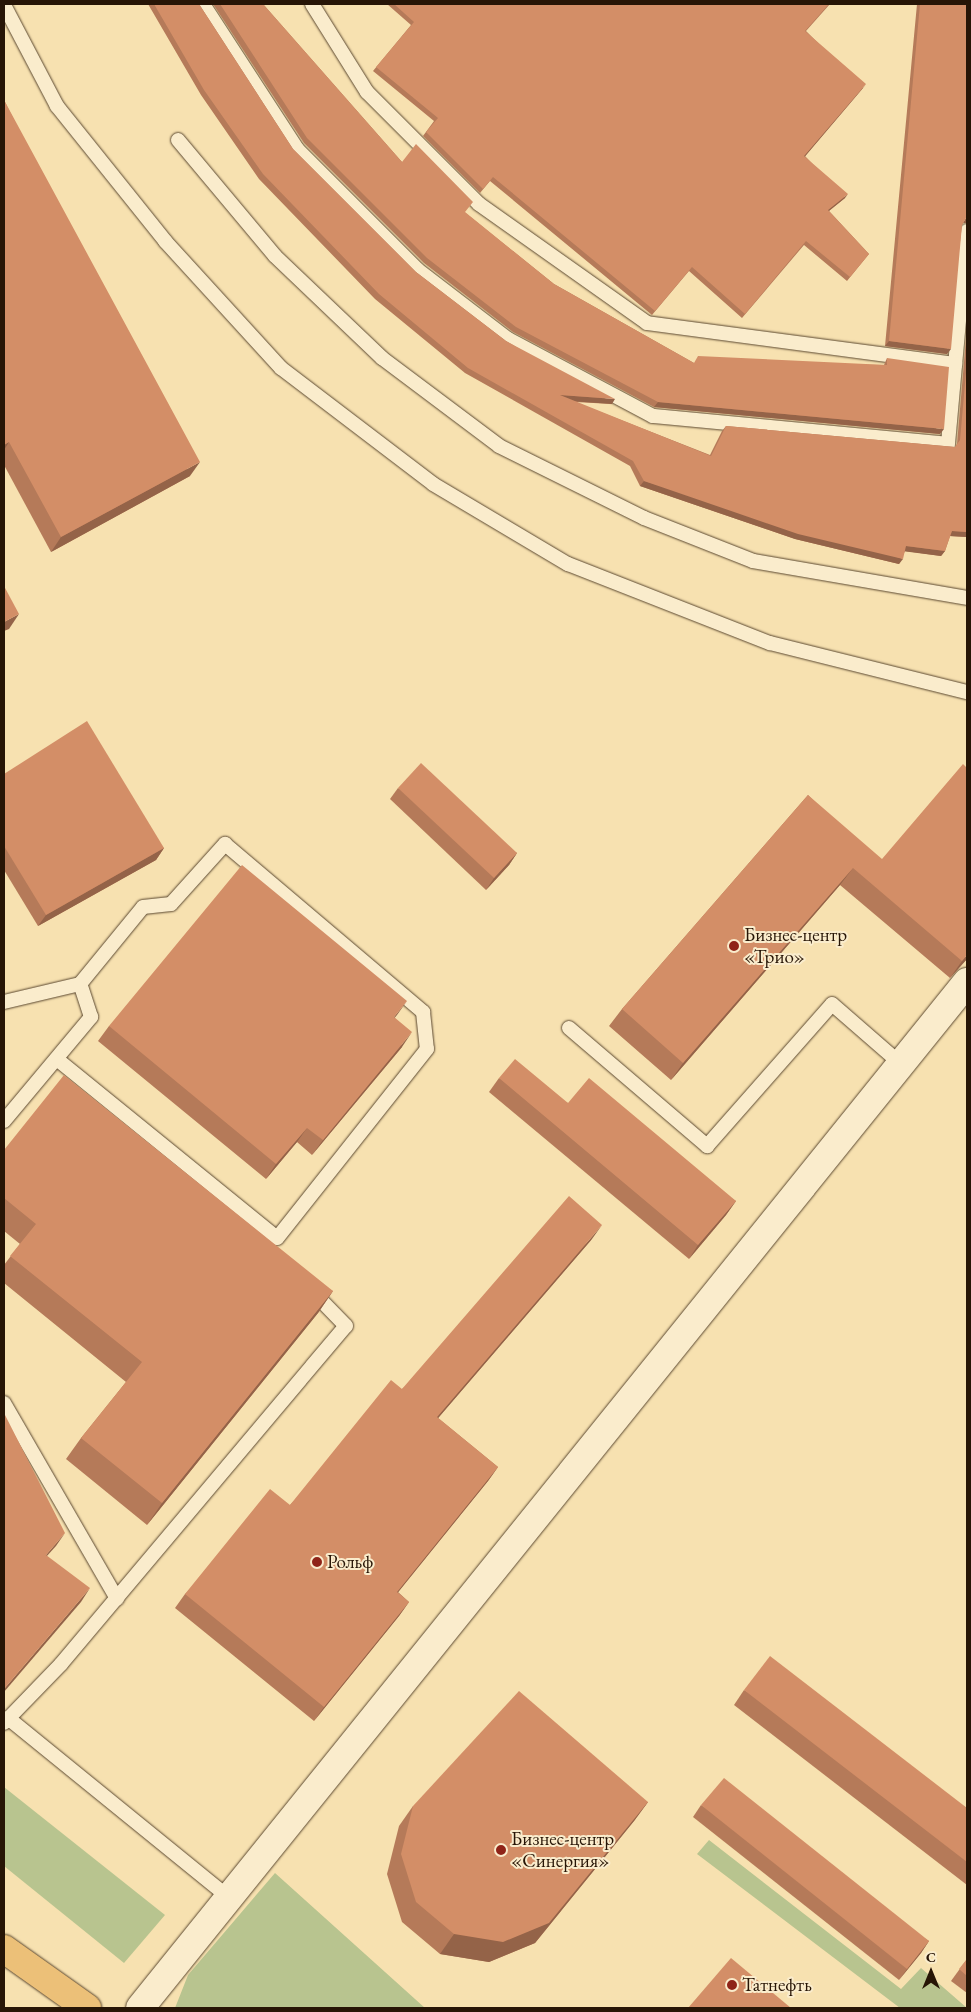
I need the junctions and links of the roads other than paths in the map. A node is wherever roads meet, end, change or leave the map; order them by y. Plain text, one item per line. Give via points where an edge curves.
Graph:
1 (203, 4) edge
2 (312, 4) edge
3 (4, 5) edge
4 (9, 28) edge
5 (178, 140) dead end
6 (967, 232) edge
7 (955, 364) junction
8 (967, 598) edge
9 (967, 692) edge
10 (967, 982) edge
11 (80, 984) junction
12 (4, 1002) edge
13 (569, 1028) dead end
14 (58, 1060) junction
15 (901, 1064) junction
16 (4, 1121) edge
17 (301, 1279) edge
18 (4, 1404) edge
19 (117, 1598) junction
20 (6, 1721) edge
21 (228, 1897) junction
22 (4, 1949) edge
23 (87, 2008) edge
24 (140, 2008) edge

1 - 7 lane via 297,149 418,270 508,339 653,416 948,444
2 - 7 lane via 367,92 479,204 647,323
3 - 4 lane
4 - 9 lane via 57,106 165,241 281,368 432,484 568,564 770,643
5 - 8 lane via 275,256 382,358 499,446 644,518 753,561
6 - 7 lane
10 - 15 street
11 - 12 lane
11 - 14 lane via 91,1017
11 - 14 lane via 143,907 171,904 225,844 423,1012 426,1049 279,1245
13 - 15 lane via 707,1146 832,1004
14 - 16 lane
15 - 21 street
17 - 19 lane via 346,1326
18 - 19 lane
19 - 20 lane
20 - 21 lane
21 - 24 street
22 - 23 main road

